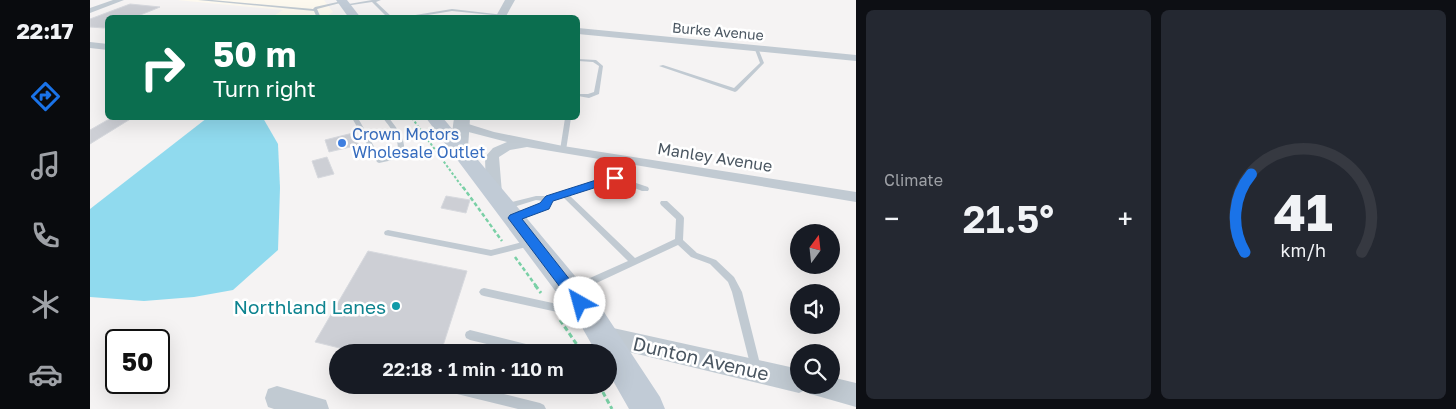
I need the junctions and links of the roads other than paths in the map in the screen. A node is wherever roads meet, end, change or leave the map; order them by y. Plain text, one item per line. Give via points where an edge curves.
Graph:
1 (120, 0) edge
2 (200, 0) edge
3 (378, 0) edge
4 (510, 0) edge
5 (373, 1) edge
6 (343, 2) edge
7 (315, 10) junction
8 (90, 11) edge
9 (471, 12) junction
10 (318, 15) edge
11 (353, 15) edge
12 (388, 15) edge
13 (419, 15) edge
14 (470, 15) edge
15 (494, 15) edge
16 (502, 15) edge
17 (580, 32) edge
18 (90, 45) edge
19 (105, 47) edge
20 (756, 48) junction
21 (856, 58) edge
22 (580, 60) edge
23 (662, 66) dead end
24 (580, 95) edge
25 (356, 120) edge
26 (388, 120) edge
27 (436, 120) edge
28 (568, 120) edge
29 (462, 122) edge
30 (538, 145) junction
31 (459, 148) junction
32 (563, 150) junction
33 (612, 158) junction
34 (615, 178) junction
35 (646, 189) dead end
36 (564, 194) junction
37 (856, 197) edge
38 (550, 199) junction
39 (664, 204) dead end
40 (504, 206) junction
41 (388, 232) dead end
42 (679, 241) junction
43 (521, 246) junction
44 (633, 261) junction
45 (484, 292) dead end
46 (561, 299) junction
47 (597, 326) junction
48 (470, 335) dead end
49 (506, 344) edge
50 (756, 371) junction
51 (618, 372) edge
52 (790, 379) edge
53 (840, 391) edge
54 (481, 394) edge
55 (856, 395) edge
56 (277, 398) dead end
57 (316, 409) edge
58 (540, 409) edge
59 (648, 409) edge

1 - 8 street
2 - 7 lane
3 - 5 lane
4 - 16 street
5 - 6 lane
5 - 12 lane
6 - 7 lane via 319,6
6 - 11 main road
7 - 10 lane
9 - 13 lane via 452,10
9 - 14 lane
9 - 15 lane
17 - 20 street, Burke Avenue
18 - 19 street
20 - 21 street, Burke Avenue
20 - 23 lane via 762,62 736,90
22 - 24 lane via 594,61 601,66 597,93
25 - 26 lane via 379,161 400,157 404,147
27 - 31 main road
28 - 32 lane
29 - 30 street, Manley Avenue via 491,135
29 - 31 street
30 - 32 street, Manley Avenue
30 - 40 street, Manley Avenue via 510,146 495,151 491,162
31 - 40 main road
32 - 33 street, Manley Avenue
33 - 34 lane
33 - 37 street, Manley Avenue
34 - 35 lane
34 - 36 lane
36 - 38 lane
36 - 44 lane
38 - 40 lane via 536,198
38 - 40 lane via 544,206
39 - 42 lane via 680,218
40 - 43 main road
41 - 43 lane via 491,253
42 - 44 lane
42 - 50 lane via 694,255 713,262 731,280 737,292
43 - 46 main road
44 - 46 lane
45 - 46 lane
46 - 47 main road
47 - 50 street, Dunton Avenue
47 - 51 main road
48 - 49 lane
50 - 52 street, Dunton Avenue
51 - 59 main road
53 - 55 street
54 - 58 lane
56 - 57 street

